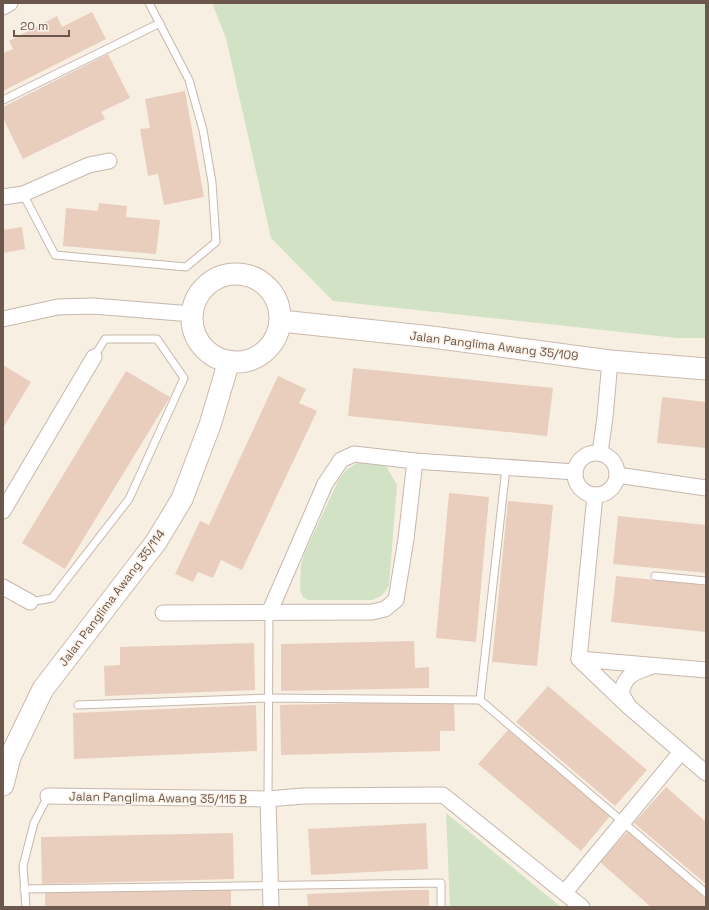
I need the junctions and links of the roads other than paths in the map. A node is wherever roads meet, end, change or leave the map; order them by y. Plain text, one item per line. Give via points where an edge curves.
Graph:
1 (10, 3) edge
2 (149, 3) edge
3 (3, 7) edge
4 (160, 23) junction
5 (3, 100) edge
6 (109, 160) dead end
7 (23, 194) junction
8 (3, 197) edge
9 (192, 314) junction
10 (3, 320) edge
11 (281, 321) junction
12 (94, 357) joint
13 (229, 361) junction
14 (610, 361) junction
15 (706, 369) edge
16 (600, 453) junction
17 (415, 461) junction
18 (506, 468) junction
19 (575, 472) junction
20 (617, 475) junction
21 (706, 488) edge
22 (595, 495) junction
23 (3, 511) edge
24 (656, 576) dead end
25 (706, 581) edge
26 (3, 587) edge
27 (30, 602) joint
28 (163, 613) dead end
29 (269, 613) junction
30 (579, 659) junction
31 (652, 666) junction
32 (706, 670) edge
33 (268, 698) junction
34 (480, 700) junction
35 (78, 705) dead end
36 (628, 706) junction
37 (681, 752) junction
38 (706, 773) edge
39 (3, 786) edge
40 (48, 796) joint
41 (268, 799) junction
42 (624, 822) junction
43 (270, 885) junction
44 (24, 889) junction
45 (565, 892) junction
46 (706, 893) edge
47 (26, 907) edge
48 (270, 907) edge
49 (441, 907) edge
50 (582, 907) edge

1 - 3 street
2 - 4 lane
4 - 5 lane
4 - 7 lane via 189,80 203,130 212,182 216,242 186,267 55,255
6 - 7 street via 89,165
7 - 8 street
9 - 10 street via 93,306 58,307
9 - 11 street via 196,301 204,289 215,280 228,275 242,275 256,279 267,287 276,298
9 - 13 street via 193,329 199,343 210,354 223,361
11 - 13 street via 275,340 265,352 253,359
11 - 14 street, Jalan Panglima Awang 35/109 via 432,337
12 - 23 street
12 - 27 lane via 105,339 157,339 184,378 129,499 52,598
13 - 39 street, Jalan Panglima Awang 35/114 via 210,426 182,499 156,542 43,689 10,757
14 - 15 street, Jalan Panglima Awang 35/109
14 - 16 street
16 - 19 street via 586,455 577,465
16 - 20 street via 614,463
17 - 18 street
17 - 29 street via 354,454 341,460 325,484
17 - 29 street via 396,600 385,609 372,612
18 - 19 street
18 - 34 lane
19 - 22 street via 575,478 582,490
20 - 21 street
20 - 22 street via 612,487
22 - 30 street
24 - 25 lane
26 - 27 street
28 - 29 street
29 - 33 lane
30 - 31 street
30 - 36 street
31 - 32 street
31 - 36 street via 633,673 624,682 621,693
33 - 34 lane
33 - 35 lane
33 - 41 lane
34 - 42 lane
36 - 37 street
37 - 38 street
37 - 42 street
40 - 41 street, Jalan Panglima Awang 35/115 B
40 - 44 lane via 34,823 23,866
41 - 43 street
41 - 45 street, Jalan Panglima Awang 35/115 B via 303,796 442,795
42 - 45 street
42 - 46 lane
43 - 44 lane
43 - 48 street
43 - 49 lane via 441,883
44 - 47 lane
45 - 50 street, Jalan Panglima Awang 35/115 B

